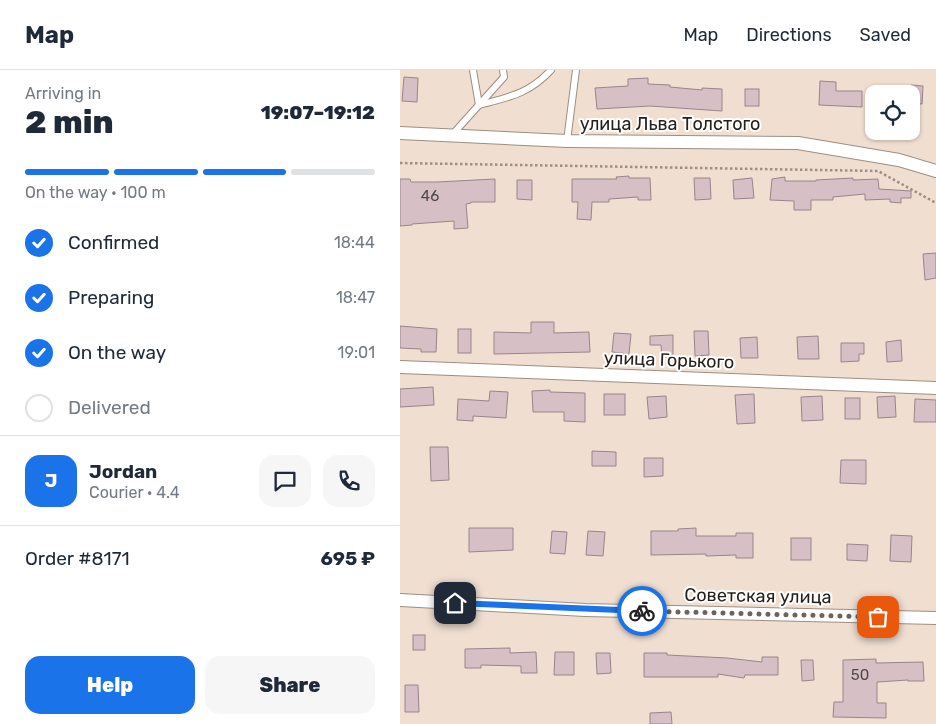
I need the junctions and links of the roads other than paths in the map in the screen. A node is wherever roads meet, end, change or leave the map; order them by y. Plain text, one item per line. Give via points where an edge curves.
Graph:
1 (473, 70) edge
2 (503, 70) edge
3 (551, 70) edge
4 (576, 70) edge
5 (479, 105) junction
6 (400, 133) edge
7 (451, 136) junction
8 (567, 141) junction
9 (936, 171) edge
10 (400, 367) edge
11 (936, 388) edge
12 (400, 600) edge
13 (936, 618) edge

1 - 5 lane
2 - 5 lane via 504,77
3 - 5 lane via 521,93
4 - 8 lane
5 - 7 lane
6 - 7 street, улица Льва Толстого
7 - 8 street, улица Льва Толстого
8 - 9 street, улица Льва Толстого via 798,143 899,160
10 - 11 street, улица Горького
12 - 13 street, Советская улица via 585,610

